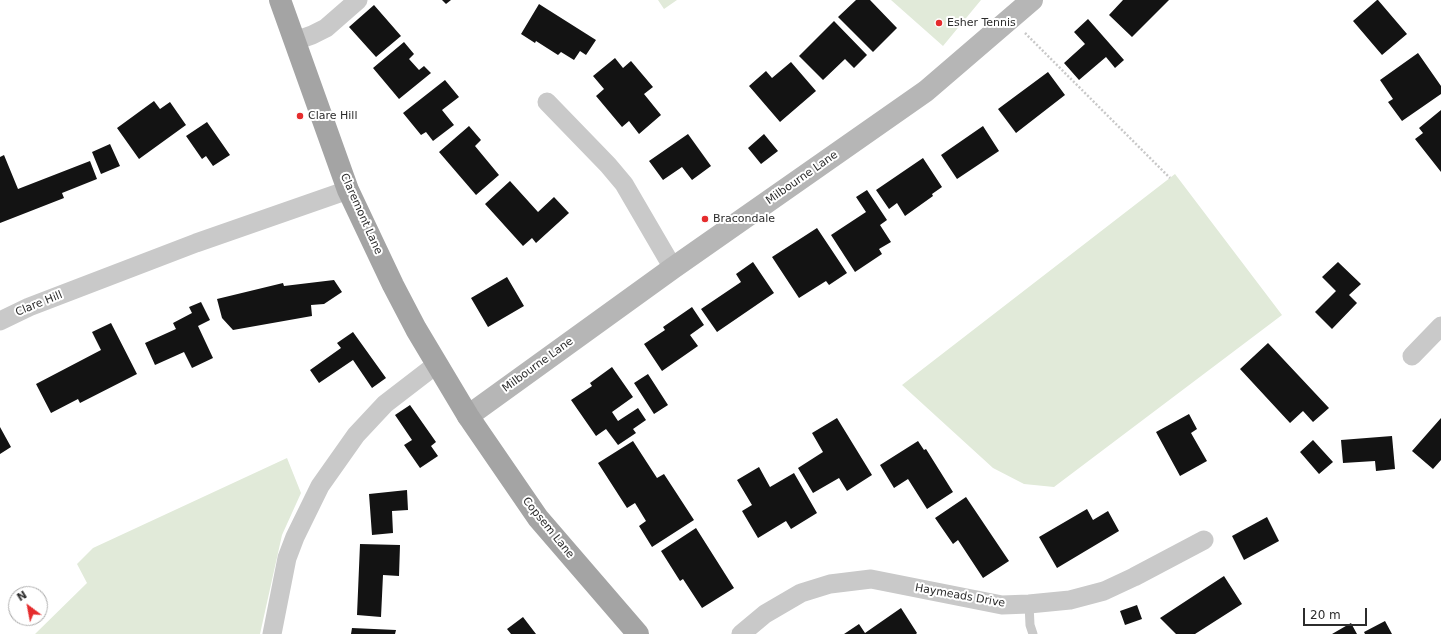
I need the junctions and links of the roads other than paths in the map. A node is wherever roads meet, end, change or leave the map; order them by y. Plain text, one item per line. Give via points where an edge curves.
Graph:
1 (280, 0) edge
2 (358, 0) edge
3 (1032, 0) edge
4 (295, 41) junction
5 (547, 102) dead end
6 (348, 190) junction
7 (673, 268) junction
8 (0, 321) edge
9 (1441, 326) edge
10 (1412, 356) dead end
11 (437, 364) junction
12 (468, 416) junction
13 (1204, 540) dead end
14 (1029, 604) junction
15 (272, 634) edge
16 (638, 634) edge
17 (741, 634) edge
18 (1033, 634) edge

1 - 4 main road, Claremont Lane
2 - 4 street via 326,28
3 - 7 street, Milbourne Lane via 926,91
4 - 6 main road, Claremont Lane
5 - 7 street via 624,184
6 - 8 street, Clare Hill via 196,243 29,307
6 - 11 main road, Claremont Lane via 416,330
7 - 12 street, Milbourne Lane
9 - 10 street
11 - 12 main road, Claremont Lane
11 - 15 street via 385,404 356,434 320,486 287,558
12 - 16 main road, Copsem Lane via 538,518
13 - 14 street, Haymeads Drive via 1104,591 1070,600
14 - 17 street, Haymeads Drive via 1002,605 871,579 830,584 801,593 765,614
14 - 18 lane

